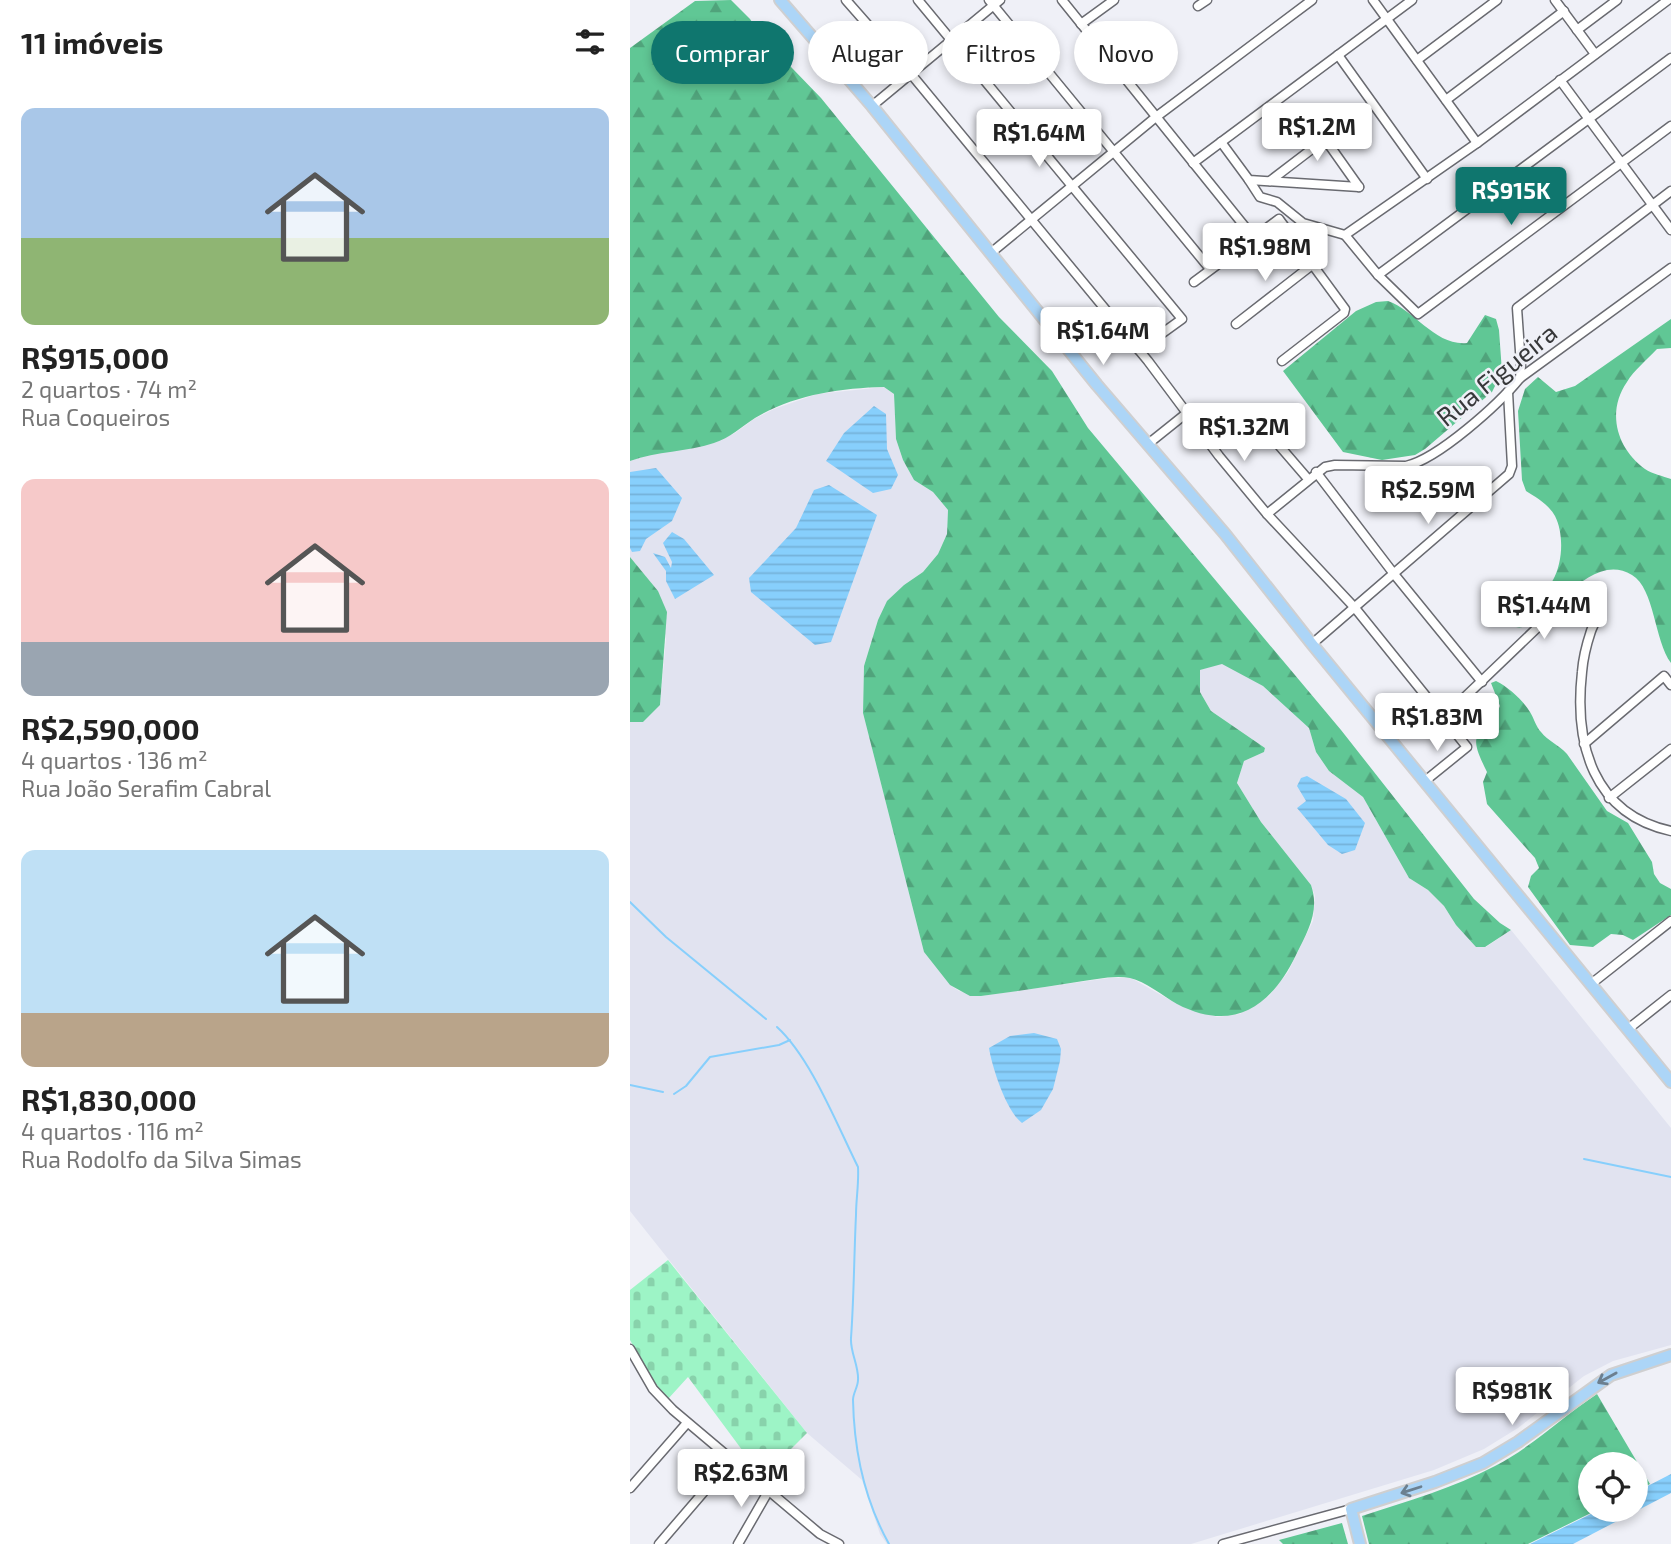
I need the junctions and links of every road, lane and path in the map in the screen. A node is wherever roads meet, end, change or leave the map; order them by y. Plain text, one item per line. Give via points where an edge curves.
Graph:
1 (780, 0) edge
2 (846, 0) edge
3 (918, 0) edge
4 (1062, 0) edge
5 (1114, 0) edge
6 (1207, 0) edge
7 (1312, 0) edge
8 (1373, 0) edge
9 (1412, 0) edge
10 (1497, 0) edge
11 (1555, 0) edge
12 (1617, 0) edge
13 (1668, 0) edge
14 (994, 2) edge
15 (1198, 6) dead end
16 (1563, 11) junction
17 (1387, 19) junction
18 (864, 21) edge
19 (972, 21) edge
20 (1080, 21) edge
21 (1086, 21) edge
22 (942, 29) edge
23 (1577, 30) junction
24 (942, 48) edge
25 (1595, 54) junction
26 (1338, 55) junction
27 (1671, 58) edge
28 (928, 60) edge
29 (1417, 60) junction
30 (1560, 80) junction
31 (899, 84) edge
32 (919, 84) edge
33 (987, 84) edge
34 (1130, 84) edge
35 (1446, 100) junction
36 (872, 106) junction
37 (1156, 117) junction
38 (1589, 119) junction
39 (1671, 125) edge
40 (1221, 142) junction
41 (1477, 143) junction
42 (1114, 152) junction
43 (1193, 163) junction
44 (1621, 163) junction
45 (1427, 178) junction
46 (1249, 180) junction
47 (1270, 181) junction
48 (1072, 186) junction
49 (1671, 191) edge
50 (1653, 205) junction
51 (1031, 220) junction
52 (1671, 230) edge
53 (1345, 235) junction
54 (1254, 238) junction
55 (992, 252) junction
56 (1312, 265) junction
57 (1671, 268) edge
58 (1210, 269) junction
59 (1378, 275) junction
60 (1194, 282) dead end
61 (1236, 324) dead end
62 (1139, 350) junction
63 (1282, 360) dead end
64 (1520, 379) junction
65 (1508, 392) junction
66 (1188, 412) junction
67 (1258, 421) dead end
68 (1148, 444) junction
69 (1316, 472) junction
70 (1308, 479) junction
71 (1267, 514) junction
72 (1394, 574) junction
73 (1355, 608) junction
74 (1312, 644) junction
75 (1482, 682) junction
76 (1671, 685) edge
77 (1443, 718) junction
78 (1584, 744) junction
79 (1671, 749) edge
80 (1424, 781) junction
81 (1609, 798) junction
82 (1671, 831) edge
83 (1671, 922) edge
84 (1591, 984) junction
85 (1671, 995) edge
86 (1628, 1029) junction
87 (1671, 1082) edge
88 (630, 1349) edge
89 (1671, 1355) edge
90 (687, 1423) junction
91 (732, 1460) junction
92 (630, 1488) edge
93 (769, 1490) junction
94 (1351, 1509) junction
95 (659, 1544) edge
96 (738, 1544) edge
97 (839, 1544) edge
98 (1223, 1544) edge
99 (1360, 1544) edge

1 - 36 main road
2 - 18 street
3 - 22 street
4 - 20 street
5 - 21 street
6 - 15 street
7 - 37 street
8 - 17 street
9 - 17 street
10 - 29 street
11 - 16 street
12 - 23 street
13 - 25 street
14 - 19 street
14 - 42 street
16 - 23 street
16 - 35 street
17 - 26 street
17 - 29 street
23 - 25 street
24 - 28 street
25 - 30 street
26 - 40 street
26 - 45 street
27 - 38 street
29 - 35 street
30 - 38 street
30 - 41 street
31 - 36 street
32 - 51 street
33 - 48 street
34 - 37 street
35 - 41 street
36 - 55 main road
37 - 42 street
37 - 43 street
38 - 44 street
38 - 59 street
39 - 44 street
40 - 43 street
40 - 46 street
41 - 45 street
42 - 48 street
42 - 58 street
43 - 54 street
44 - 50 street
44 - 59 street via 1418,314
45 - 53 street
46 - 47 street
46 - 53 street via 1260,197 1277,202 1307,226
47 - 47 street via 1325,139 1359,187
48 - 51 street
48 - 62 street via 1182,319
49 - 50 street
50 - 52 street
50 - 64 street via 1517,308
51 - 55 street
51 - 62 street
53 - 59 street
54 - 56 street via 1279,219
54 - 58 street
55 - 68 main road
56 - 61 street
56 - 63 street via 1345,311
57 - 64 street, Rua Figueira
58 - 60 street
62 - 66 street
64 - 65 street, Rua Figueira
65 - 69 street, Rua Figueira via 1436,453 1415,464 1335,465
65 - 72 street via 1509,474
66 - 68 street
66 - 71 street
67 - 70 street
68 - 74 main road
69 - 70 street
69 - 72 street
70 - 71 street
71 - 73 street
72 - 73 street
72 - 75 street
73 - 74 street
73 - 77 street
74 - 80 main road
75 - 77 street
75 - 78 street via 1567,601 1583,595 1596,599 1599,608 1582,671
76 - 78 street via 1664,676
77 - 80 street via 1467,747
78 - 81 street
79 - 81 street
80 - 84 main road
81 - 82 street via 1641,822
83 - 84 street
84 - 86 main road
85 - 86 street
86 - 87 main road
88 - 90 street via 653,1389
89 -> 94 main road via 1611,1375 1483,1463
90 - 91 street
90 - 92 street
91 - 93 street
91 - 95 street
93 - 96 street
93 - 97 street via 820,1534
94 - 98 street
94 - 99 main road

